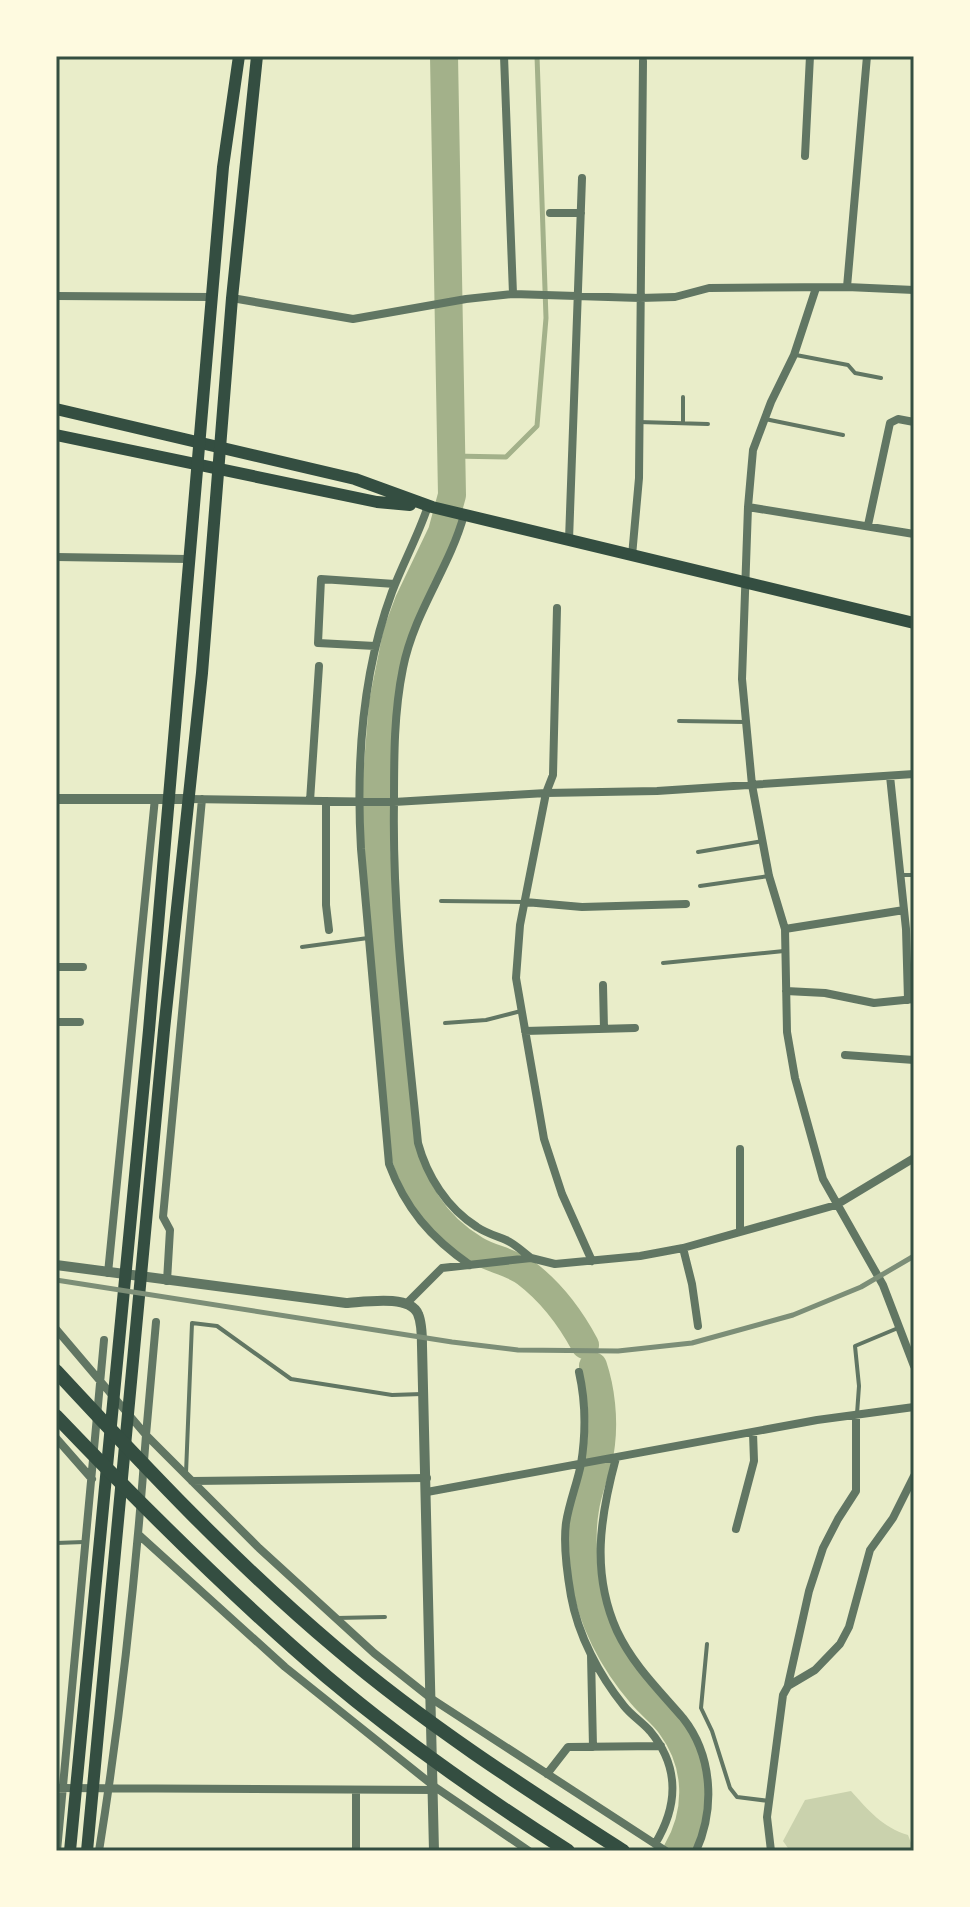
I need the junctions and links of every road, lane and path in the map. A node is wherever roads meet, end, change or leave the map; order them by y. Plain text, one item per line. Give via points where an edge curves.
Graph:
1 (239, 56) edge
2 (257, 56) edge
3 (504, 56) edge
4 (810, 56) edge
5 (867, 56) edge
6 (643, 61) dead end
7 (805, 156) dead end
8 (582, 178) dead end
9 (550, 213) dead end
10 (581, 213) junction
11 (847, 287) junction
12 (816, 288) junction
13 (914, 290) edge
14 (513, 294) junction
15 (580, 295) junction
16 (56, 296) edge
17 (211, 297) junction
18 (232, 298) junction
19 (640, 298) junction
20 (794, 355) junction
21 (881, 378) dead end
22 (683, 397) dead end
23 (56, 409) edge
24 (765, 419) junction
25 (639, 422) junction
26 (914, 422) edge
27 (683, 424) junction
28 (708, 424) dead end
29 (56, 435) edge
30 (843, 435) dead end
31 (198, 442) junction
32 (222, 448) junction
33 (196, 465) junction
34 (220, 470) junction
35 (430, 507) junction
36 (748, 507) junction
37 (461, 515) junction
38 (868, 525) junction
39 (914, 534) edge
40 (569, 540) junction
41 (632, 556) junction
42 (56, 557) edge
43 (188, 559) junction
44 (747, 583) junction
45 (395, 584) junction
46 (557, 608) dead end
47 (914, 623) edge
48 (375, 646) junction
49 (319, 666) dead end
50 (679, 721) dead end
51 (746, 722) junction
52 (914, 774) edge
53 (890, 776) junction
54 (752, 785) junction
55 (546, 793) junction
56 (162, 798) junction
57 (56, 799) edge
58 (196, 799) junction
59 (310, 801) junction
60 (326, 801) junction
61 (361, 801) junction
62 (390, 802) junction
63 (763, 841) junction
64 (698, 852) dead end
65 (901, 875) junction
66 (914, 875) edge
67 (769, 876) junction
68 (700, 886) dead end
69 (441, 901) dead end
70 (525, 902) junction
71 (686, 904) dead end
72 (904, 910) junction
73 (785, 929) junction
74 (329, 930) dead end
75 (368, 938) junction
76 (302, 947) dead end
77 (786, 951) junction
78 (663, 963) dead end
79 (56, 967) edge
80 (83, 967) dead end
81 (603, 985) dead end
82 (786, 991) junction
83 (911, 999) edge
84 (521, 1010) junction
85 (56, 1022) edge
86 (80, 1022) dead end
87 (445, 1023) dead end
88 (635, 1028) dead end
89 (604, 1029) junction
90 (525, 1031) junction
91 (845, 1055) dead end
92 (914, 1060) edge
93 (740, 1149) dead end
94 (914, 1158) edge
95 (836, 1205) junction
96 (740, 1230) junction
97 (683, 1248) junction
98 (526, 1258) junction
99 (592, 1261) junction
100 (473, 1264) junction
101 (56, 1265) edge
102 (108, 1273) junction
103 (167, 1281) junction
104 (407, 1303) junction
105 (156, 1322) dead end
106 (698, 1326) dead end
107 (901, 1327) junction
108 (56, 1329) edge
109 (104, 1340) dead end
110 (914, 1366) edge
111 (56, 1371) edge
112 (579, 1372) dead end
113 (101, 1382) junction
114 (424, 1394) junction
115 (914, 1407) edge
116 (56, 1416) edge
117 (856, 1417) junction
118 (753, 1433) junction
119 (146, 1435) junction
120 (56, 1438) edge
121 (613, 1459) junction
122 (582, 1465) junction
123 (914, 1476) edge
124 (189, 1478) junction
125 (427, 1478) junction
126 (92, 1479) junction
127 (427, 1492) junction
128 (736, 1529) dead end
129 (139, 1535) junction
130 (86, 1541) junction
131 (56, 1543) edge
132 (385, 1617) dead end
133 (336, 1618) junction
134 (707, 1644) dead end
135 (591, 1653) junction
136 (788, 1686) junction
137 (432, 1699) junction
138 (661, 1746) junction
139 (593, 1747) junction
140 (547, 1774) junction
141 (59, 1788) edge
142 (76, 1788) junction
143 (435, 1788) junction
144 (93, 1789) junction
145 (109, 1789) junction
146 (356, 1790) junction
147 (769, 1801) junction
148 (661, 1848) edge
149 (768, 1848) edge
150 (57, 1851) edge
151 (70, 1851) edge
152 (87, 1851) edge
153 (99, 1851) edge
154 (356, 1851) edge
155 (434, 1851) edge
156 (529, 1851) edge
157 (568, 1851) edge
158 (623, 1851) edge
159 (696, 1851) edge

1 - 17 main road
2 - 18 main road
3 - 14 street
4 - 7 street
5 - 11 street
6 - 19 street
8 - 10 street
9 - 10 street
10 - 15 street
11 - 12 street
11 - 13 street
12 - 19 street via 709,288 675,297
12 - 20 street
14 - 15 street
14 - 18 street via 353,319
15 - 19 street
15 - 40 street
16 - 17 street
17 - 31 main road
18 - 32 main road
19 - 25 street
20 - 21 lane via 848,365 855,373
20 - 24 street
22 - 27 lane
23 - 31 main road
24 - 30 lane
24 - 36 street via 753,450
25 - 27 lane
25 - 41 street
26 - 38 street via 890,423
27 - 28 lane
29 - 33 main road
31 - 32 main road
31 - 33 main road
32 - 34 main road
32 - 35 main road via 355,479
33 - 34 main road
33 - 43 main road
34 - 35 main road via 377,502
34 - 58 main road
35 - 37 main road
35 - 45 street
36 - 38 street
36 - 44 street
37 - 40 main road
37 - 62 street via 458,535 428,594 404,665
38 - 39 street
40 - 41 main road
41 - 44 main road
42 - 43 street
43 - 56 main road
44 - 47 main road
44 - 51 street via 742,679
45 - 48 street
45 - 48 street via 321,579 318,643
46 - 55 street via 553,775
48 - 61 street via 366,696
49 - 59 street
50 - 51 lane
51 - 54 street
52 - 53 street
53 - 54 street
53 - 65 street
54 - 55 street
54 - 63 street
55 - 62 street
55 - 70 street
56 - 57 street
56 - 58 street
56 - 102 street
56 - 142 main road via 149,1030
58 - 59 street
58 - 103 street via 163,1217 170,1230
58 - 144 main road via 164,1030
59 - 60 street
60 - 61 street
60 - 74 street
61 - 62 street
61 - 75 street
62 - 98 street via 424,1165 457,1211 478,1228 509,1241
63 - 64 lane
63 - 67 street
65 - 66 lane
65 - 72 street
67 - 68 lane
67 - 73 street
69 - 70 lane
70 - 71 street via 582,907
70 - 84 street via 516,978
72 - 73 street
72 - 83 street
73 - 77 street
75 - 76 lane
75 - 100 street via 389,1164 408,1207 445,1248
77 - 78 lane
77 - 82 street
79 - 80 street
81 - 89 street
82 - 83 street via 874,1003
82 - 95 street via 795,1078 823,1179
84 - 87 lane
84 - 90 street
85 - 86 street
88 - 89 street
89 - 90 street
90 - 99 street via 544,1139
91 - 92 street
93 - 96 street
94 - 95 street
95 - 96 street
95 - 107 street
96 - 97 street
97 - 99 street
97 - 106 street
98 - 99 street via 555,1264
98 - 100 street
100 - 104 street via 442,1268
101 - 102 street
102 - 103 street
103 - 104 street via 346,1303
104 - 114 street via 419,1315
105 - 119 street
107 - 110 street
107 - 117 lane via 855,1346
108 - 113 street
109 - 113 street
111 - 158 highway via 262,1583 337,1650 509,1778
112 - 122 street via 585,1417
113 - 119 street
113 - 126 street
114 - 124 lane via 392,1395 291,1379 217,1326 192,1323
114 - 125 street
115 - 117 street
116 - 157 highway via 172,1536 329,1678 427,1755
117 - 118 street
117 - 136 street via 856,1491 823,1548
118 - 121 street
118 - 128 street via 754,1461
119 - 124 street
119 - 129 street
120 - 126 street
121 - 122 street
121 - 159 street via 600,1527 601,1576 630,1655 683,1719 704,1758 708,1809
122 - 127 street
122 - 135 street via 566,1525 566,1549 572,1599
123 - 136 street via 870,1550 840,1644 815,1670
124 - 125 street
124 - 133 street
125 - 127 street
126 - 130 street
127 - 137 street
129 - 143 street via 285,1667
129 - 145 street
130 - 131 lane
130 - 141 street
132 - 133 lane
133 - 137 street
134 - 147 lane via 701,1708 730,1788 737,1797
135 - 138 street via 625,1708
135 - 139 street
136 - 147 street
137 - 140 street
137 - 143 street
138 - 139 street
138 - 148 street via 672,1798
139 - 140 street via 568,1747
140 - 148 street
141 - 142 street
141 - 150 street
142 - 144 street
142 - 151 main road
143 - 146 street
143 - 155 street
143 - 156 street
144 - 145 street
144 - 152 main road
145 - 146 street
145 - 153 street
146 - 154 street
147 - 149 street

